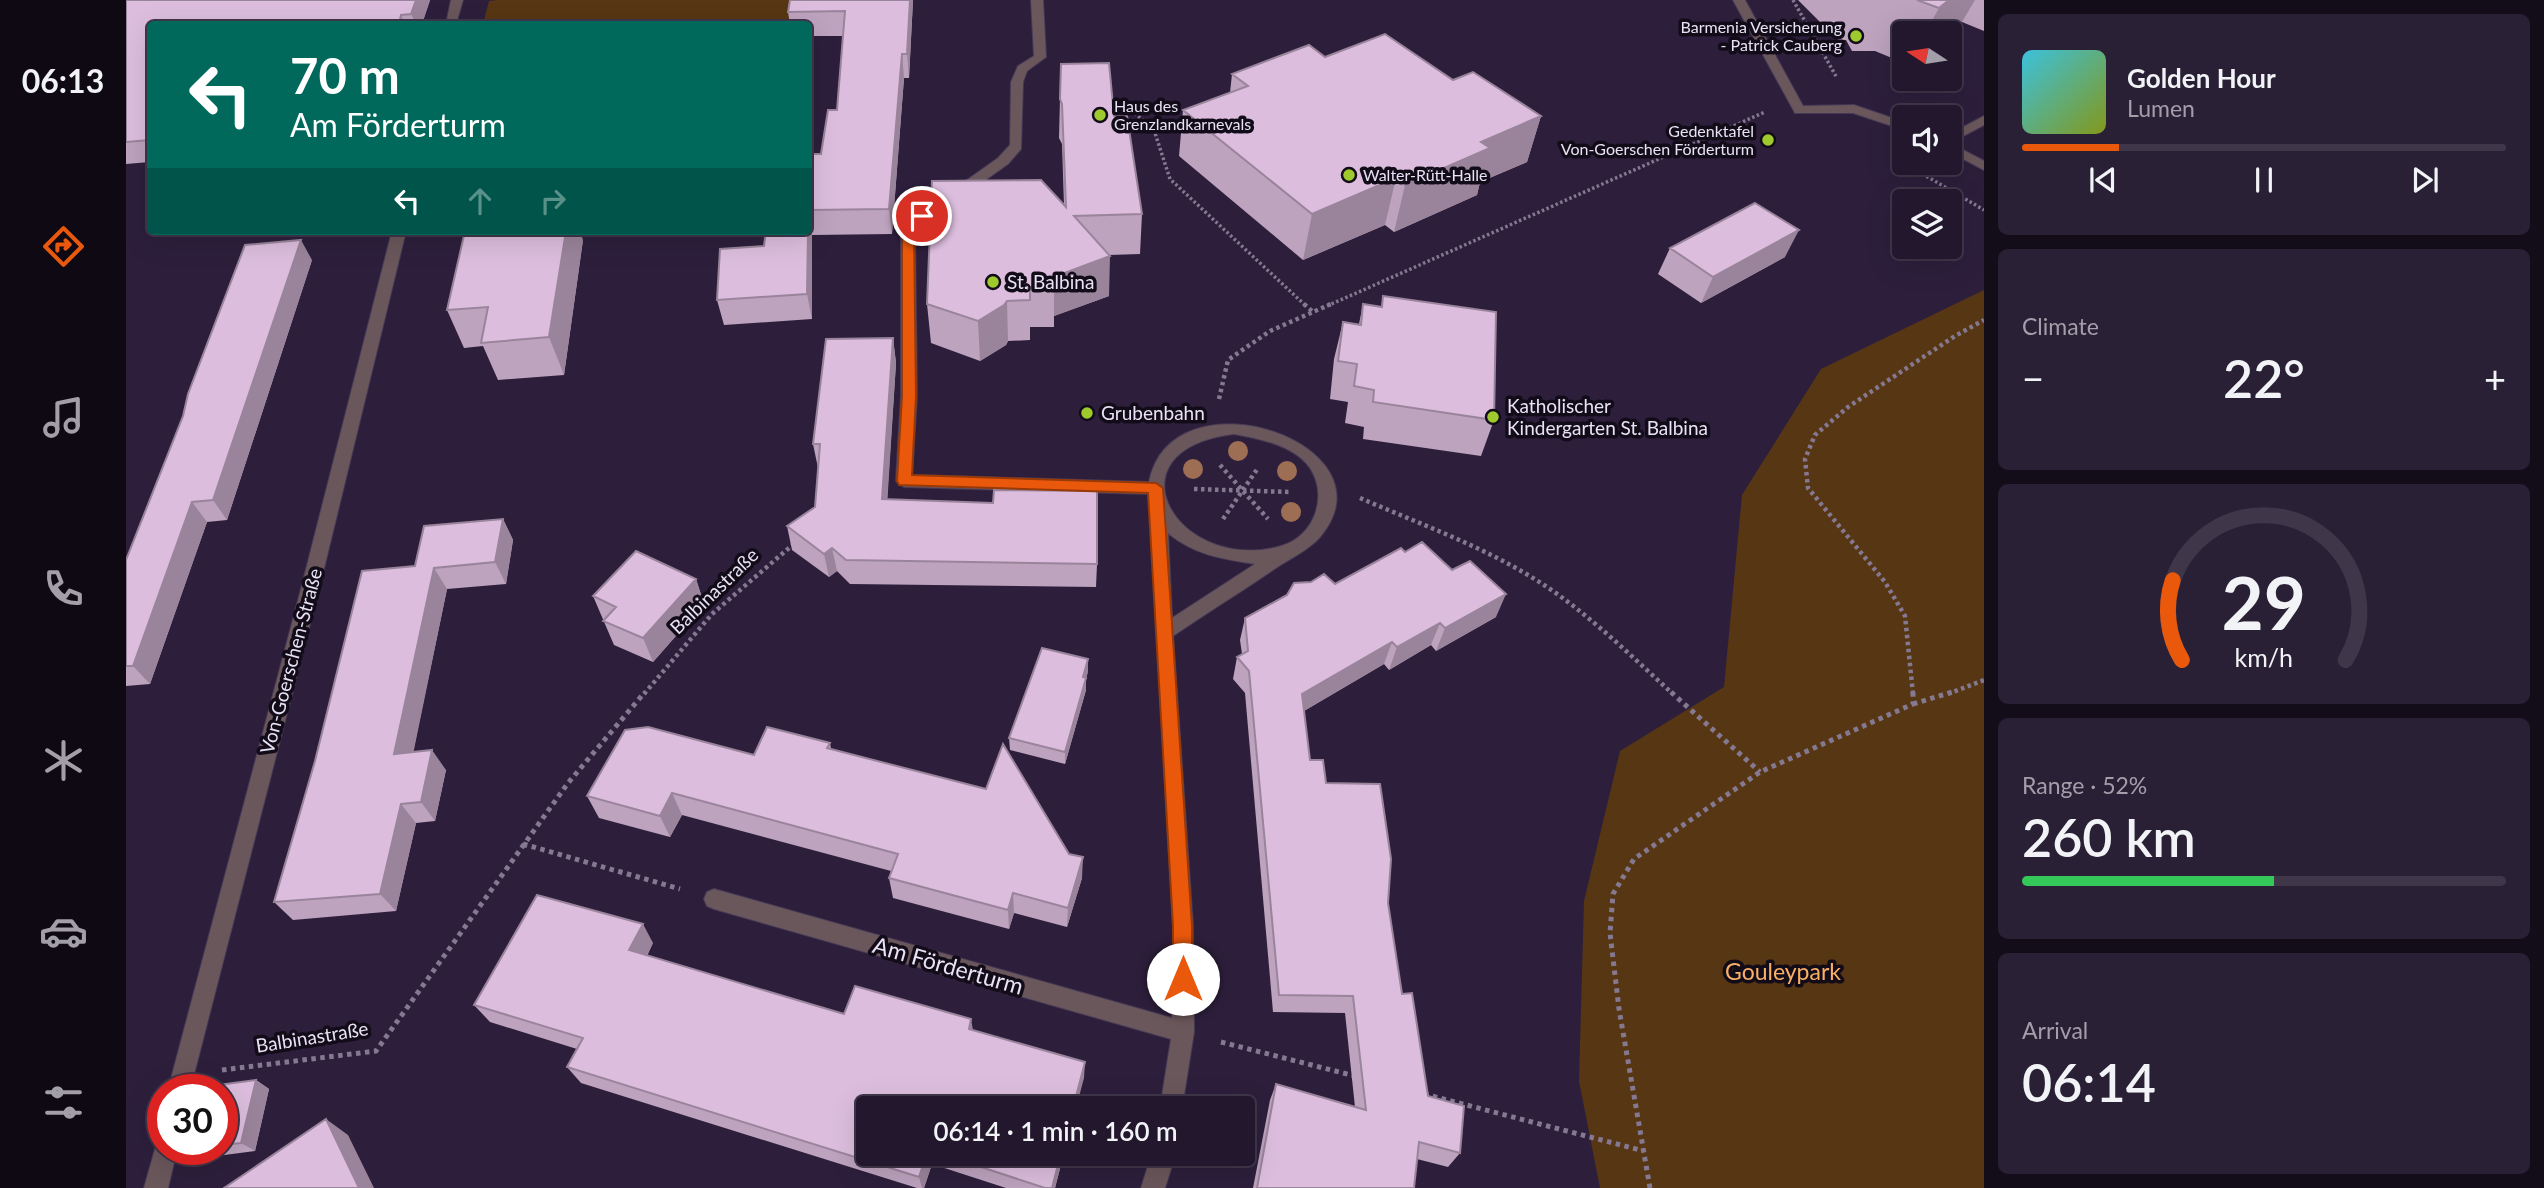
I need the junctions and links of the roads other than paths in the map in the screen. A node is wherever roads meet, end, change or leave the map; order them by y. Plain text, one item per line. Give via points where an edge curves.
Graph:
1 (457, 0) edge
2 (1037, 0) edge
3 (1739, 0) edge
4 (452, 21) edge
5 (1984, 120) edge
6 (1892, 122) edge
7 (1962, 132) edge
8 (1962, 154) edge
9 (1984, 166) edge
10 (398, 235) edge
11 (1157, 497) junction
12 (1293, 548) junction
13 (1164, 633) junction
14 (714, 899) road end
15 (1183, 1032) junction
16 (183, 1074) edge
17 (1173, 1096) edge
18 (161, 1165) edge
19 (1160, 1166) edge
20 (156, 1188) edge
21 (1153, 1188) edge

1 - 4 street
2 - 11 street via 1040,57 1022,69 1017,82 1016,146 972,183 936,201 908,231 909,396 904,481
3 - 6 street via 1799,110 1854,109
5 - 7 street
8 - 9 street
10 - 16 street, Von-Goerschen-Straße
11 - 12 street via 1168,521 1201,547 1223,554 1260,556
11 - 12 street via 1160,467 1173,449 1195,436 1234,428 1279,436 1314,460 1330,492 1323,524
11 - 13 street
12 - 13 street
13 - 15 street via 1182,926
14 - 15 street, Am Förderturm
15 - 17 street
18 - 20 street
19 - 21 street

